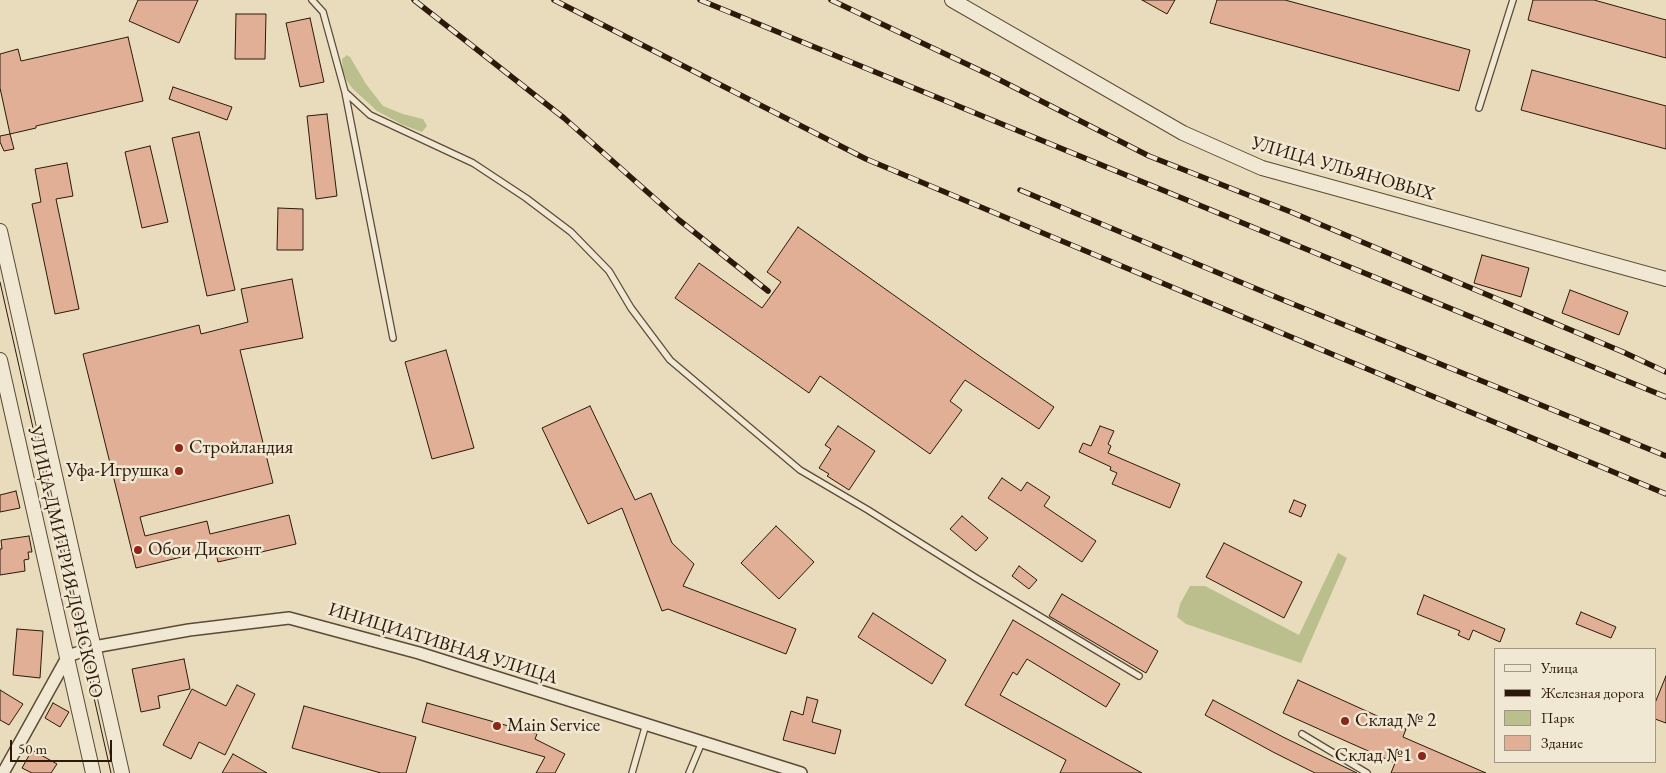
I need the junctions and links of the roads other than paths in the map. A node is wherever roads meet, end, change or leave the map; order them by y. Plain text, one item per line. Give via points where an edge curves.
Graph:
1 (312, 0) edge
2 (952, 0) edge
3 (1513, 0) edge
4 (345, 92) junction
5 (1479, 108) dead end
6 (0, 231) edge
7 (1666, 279) edge
8 (393, 338) dead end
9 (0, 360) edge
10 (94, 647) junction
11 (68, 656) junction
12 (1139, 676) dead end
13 (646, 724) junction
14 (1302, 734) dead end
15 (702, 742) junction
16 (3, 773) edge
17 (93, 773) edge
18 (122, 773) edge
19 (632, 773) edge
20 (689, 773) edge
21 (801, 773) edge
22 (1367, 773) edge

1 - 4 lane via 323,12
2 - 7 street, УЛИЦА УЛЬЯНОВЫХ via 1184,133 1262,168
3 - 5 lane
4 - 8 lane
4 - 12 lane via 370,114 472,163 571,232 610,271 670,360 800,470
6 - 10 street, УЛИЦА ДМИТРИЯ ДОНСКОГО
9 - 11 street, УЛИЦА ДМИТРИЯ ДОНСКОГО
10 - 11 street, ИНИЦИАТИВНАЯ УЛИЦА
10 - 13 street, ИНИЦИАТИВНАЯ УЛИЦА via 189,630 289,618 419,653
10 - 18 street, УЛИЦА ДМИТРИЯ ДОНСКОГО
11 - 16 street
11 - 17 street, УЛИЦА ДМИТРИЯ ДОНСКОГО
13 - 15 street, ИНИЦИАТИВНАЯ УЛИЦА
13 - 19 lane
14 - 22 lane
15 - 20 lane
15 - 21 street, ИНИЦИАТИВНАЯ УЛИЦА

